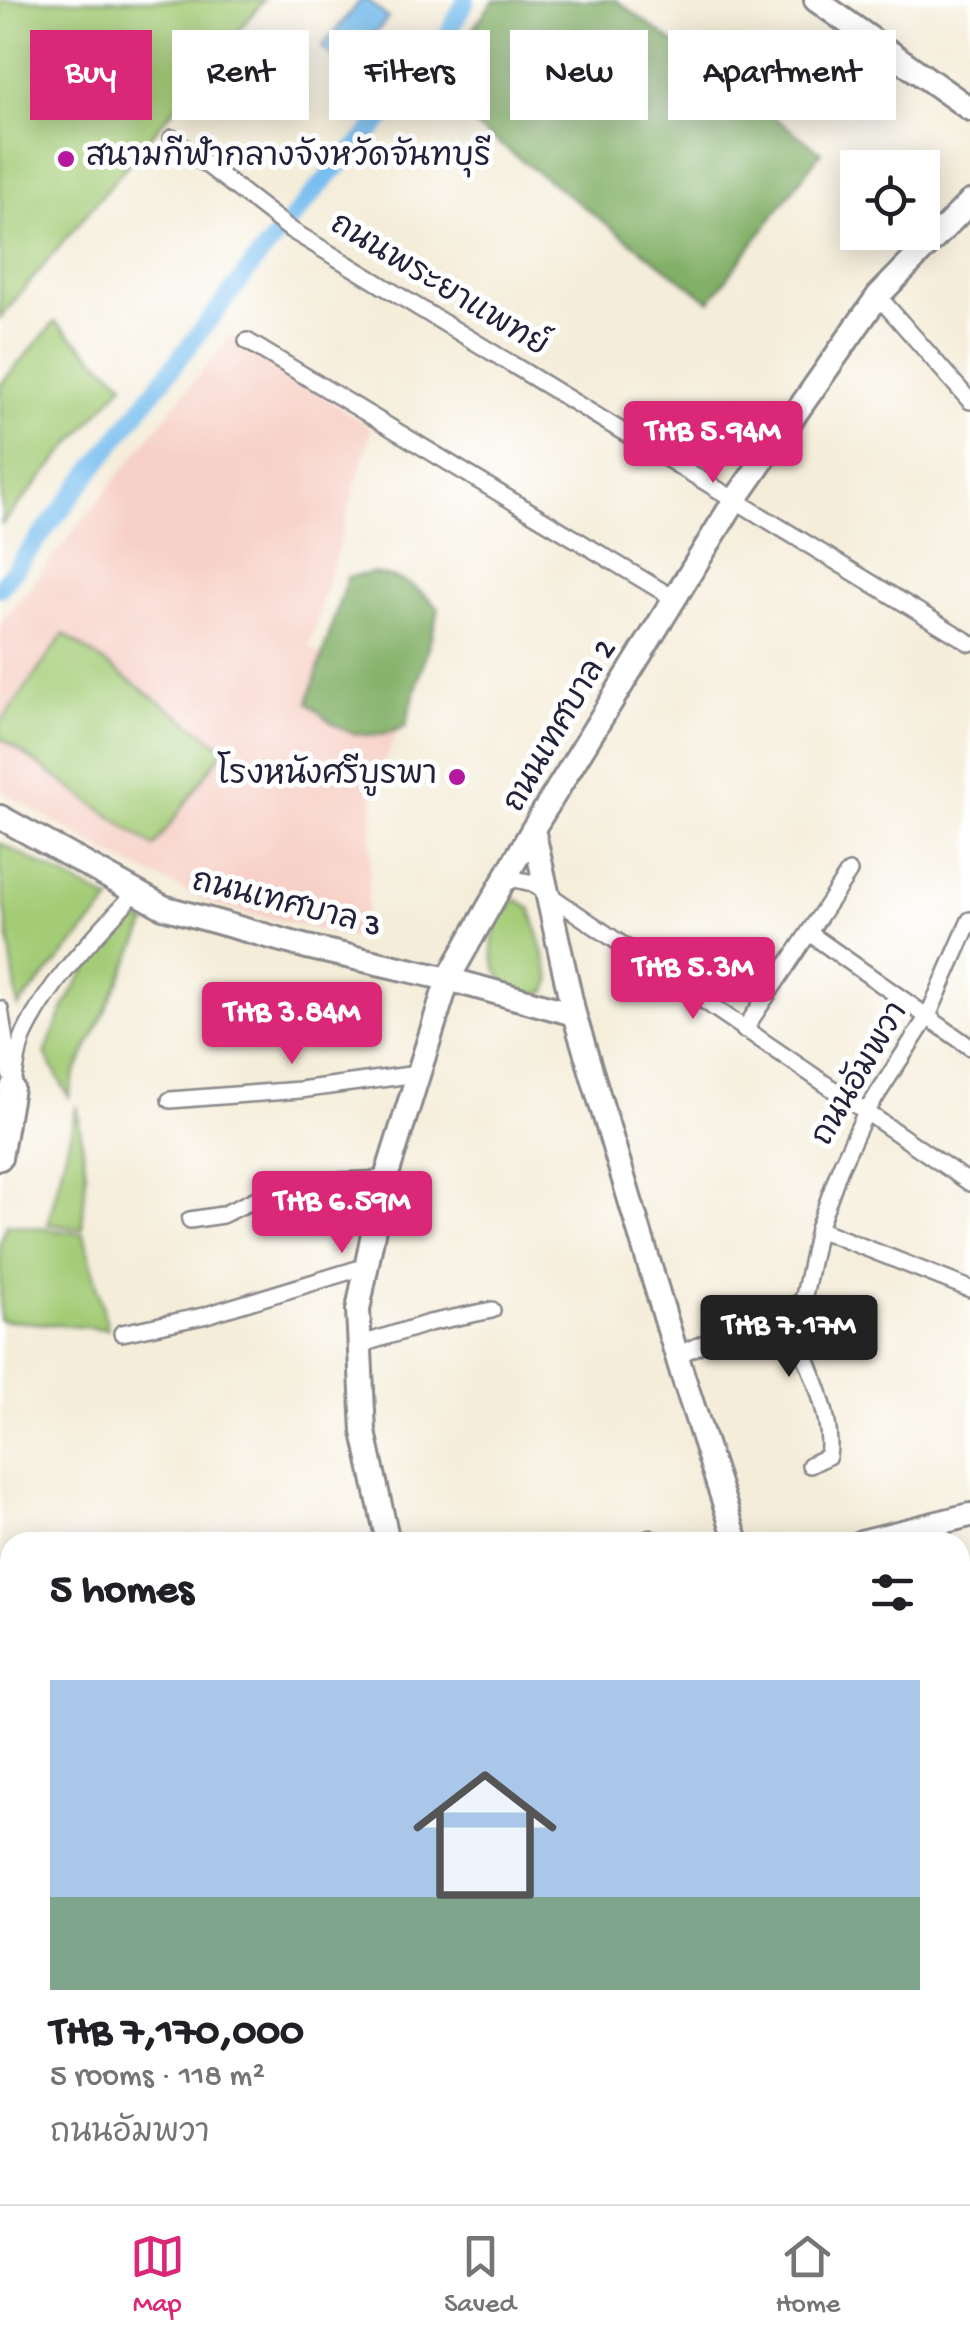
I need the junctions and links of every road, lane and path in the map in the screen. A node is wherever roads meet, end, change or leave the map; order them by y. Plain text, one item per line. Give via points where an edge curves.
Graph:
1 (816, 0) edge
2 (970, 108) edge
3 (172, 138) dead end
4 (970, 202) edge
5 (878, 296) junction
6 (247, 341) dead end
7 (970, 401) edge
8 (735, 500) junction
9 (675, 599) junction
10 (970, 643) edge
11 (0, 817) edge
12 (533, 829) junction
13 (849, 872) dead end
14 (501, 885) junction
15 (134, 894) junction
16 (546, 895) junction
17 (970, 920) edge
18 (809, 933) junction
19 (472, 941) junction
20 (565, 974) junction
21 (448, 979) junction
22 (502, 994) junction
23 (537, 1002) junction
24 (0, 1009) edge
25 (574, 1014) junction
26 (928, 1016) junction
27 (744, 1030) junction
28 (970, 1046) edge
29 (418, 1074) junction
30 (12, 1088) junction
31 (170, 1100) dead end
32 (866, 1112) junction
33 (0, 1158) edge
34 (385, 1179) junction
35 (970, 1183) edge
36 (190, 1220) dead end
37 (818, 1229) junction
38 (366, 1266) junction
39 (970, 1288) edge
40 (492, 1310) dead end
41 (786, 1310) junction
42 (122, 1334) dead end
43 (359, 1345) junction
44 (677, 1355) junction
45 (810, 1464) dead end
46 (970, 1515) edge
47 (386, 1532) edge
48 (734, 1532) edge
49 (902, 1532) edge

1 - 2 street
3 - 8 street, ถนนพระยาแพทย์ via 286,226
4 - 5 street, ถนนเทศบาล 2
5 - 7 street
5 - 8 street, ถนนเทศบาล 2
6 - 9 street
8 - 9 street, ถนนเทศบาล 2
8 - 10 street
9 - 12 street, ถนนเทศบาล 2
11 - 15 street, ถนนเทศบาล 3
12 - 14 street
12 - 16 street, ถนนเทศบาล 2
13 - 18 street
14 - 16 street via 524,881
14 - 19 street
15 - 21 street, ถนนเทศบาล 3 via 307,948
15 - 30 street via 35,1015 22,1038
16 - 20 street, ถนนเทศบาล 2
16 - 27 street
17 - 26 street, ถนนอัมพวา
18 - 26 street
18 - 27 street
19 - 21 street
19 - 22 street via 474,968
20 - 23 street via 557,994
20 - 25 street, ถนนเทศบาล 2
21 - 22 street, ถนนเทศบาล 3
21 - 29 street
22 - 23 street, ถนนเทศบาล 3
23 - 25 street, ถนนเทศบาล 3
24 - 30 street
25 - 44 street, ถนนเทศบาล 2
26 - 28 street
26 - 32 street, ถนนอัมพวา
27 - 32 street
29 - 31 street
29 - 34 street
30 - 33 street
32 - 35 street
32 - 37 street, ถนนอัมพวา
34 - 36 street via 313,1182
34 - 38 street
37 - 39 street
37 - 41 street, ถนนอัมพวา via 804,1302
38 - 42 street
38 - 43 street
40 - 43 street
41 - 44 street
41 - 45 street via 828,1438 828,1456
43 - 47 street via 364,1432
44 - 48 street, ถนนเทศบาล 2
46 - 49 street

